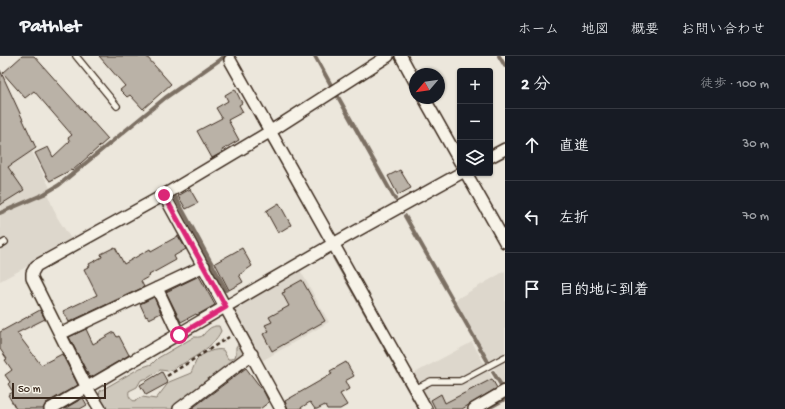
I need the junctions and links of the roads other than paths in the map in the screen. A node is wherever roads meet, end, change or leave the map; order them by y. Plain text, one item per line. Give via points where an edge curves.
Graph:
1 (76, 56) edge
2 (388, 56) edge
3 (401, 56) edge
4 (230, 60) dead end
5 (409, 71) edge
6 (427, 104) edge
7 (117, 106) dead end
8 (271, 131) junction
9 (505, 149) edge
10 (493, 155) edge
11 (457, 157) edge
12 (457, 175) edge
13 (468, 176) edge
14 (164, 195) junction
15 (505, 242) edge
16 (333, 244) junction
17 (204, 266) junction
18 (157, 288) junction
19 (226, 307) junction
20 (60, 334) junction
21 (179, 335) junction
22 (252, 354) junction
23 (505, 357) edge
24 (87, 388) junction
25 (415, 389) junction
26 (505, 391) edge
27 (50, 409) edge
28 (100, 409) edge
29 (179, 409) edge
30 (281, 409) edge
31 (426, 409) edge
32 (474, 409) edge

1 - 7 lane
2 - 8 street
3 - 5 street
4 - 8 street
6 - 11 street
8 - 14 street
8 - 16 street
9 - 10 street
12 - 16 street
13 - 15 street
14 - 17 street
14 - 20 street via 36,266 32,278
16 - 19 street
16 - 25 street
17 - 18 street
17 - 19 street
18 - 20 street
18 - 21 street
19 - 21 street
19 - 22 street
20 - 24 street
21 - 24 street
22 - 29 street
22 - 30 street
23 - 25 lane via 460,381 431,381
24 - 27 street
24 - 28 street
25 - 31 street
26 - 32 street

